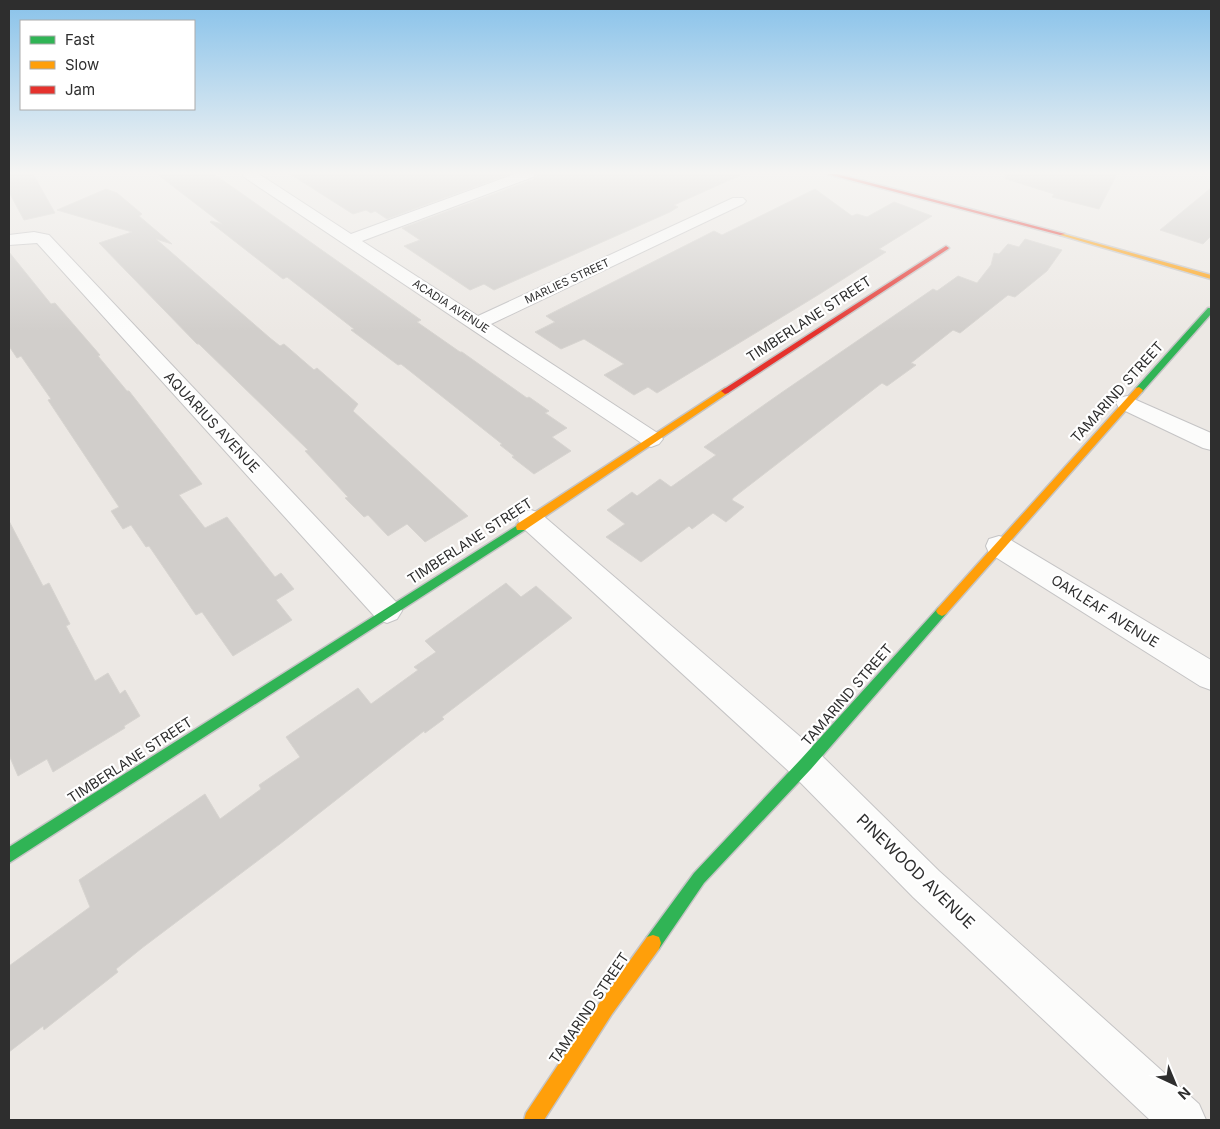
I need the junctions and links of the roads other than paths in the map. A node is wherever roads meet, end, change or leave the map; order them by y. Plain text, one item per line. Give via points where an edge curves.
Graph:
1 (330, 227) edge
2 (386, 227) edge
3 (683, 227) edge
4 (1034, 227) edge
5 (9, 240) edge
6 (350, 240) junction
7 (946, 248) dead end
8 (1211, 277) edge
9 (1211, 310) edge
10 (478, 323) junction
11 (1127, 402) junction
12 (651, 439) junction
13 (1211, 442) edge
14 (531, 520) junction
15 (999, 546) junction
16 (387, 612) junction
17 (1211, 676) edge
18 (806, 764) junction
19 (9, 856) edge
20 (533, 1120) edge
21 (1183, 1120) edge

1 - 6 street, ACADIA AVENUE
2 - 6 street
3 - 10 street, MARLIES STREET
4 - 8 street
5 - 16 street, AQUARIUS AVENUE via 34,236 43,239
6 - 10 street, ACADIA AVENUE
7 - 12 street, TIMBERLANE STREET
9 - 11 street, TAMARIND STREET
10 - 12 street, ACADIA AVENUE
11 - 13 street
11 - 15 street, TAMARIND STREET
12 - 14 street, TIMBERLANE STREET
14 - 16 street, TIMBERLANE STREET
14 - 18 street, PINEWOOD AVENUE
15 - 17 street, OAKLEAF AVENUE
15 - 18 street, TAMARIND STREET
16 - 19 street, TIMBERLANE STREET
18 - 20 street, TAMARIND STREET via 700,878 606,1008
18 - 21 street, PINEWOOD AVENUE via 926,884

